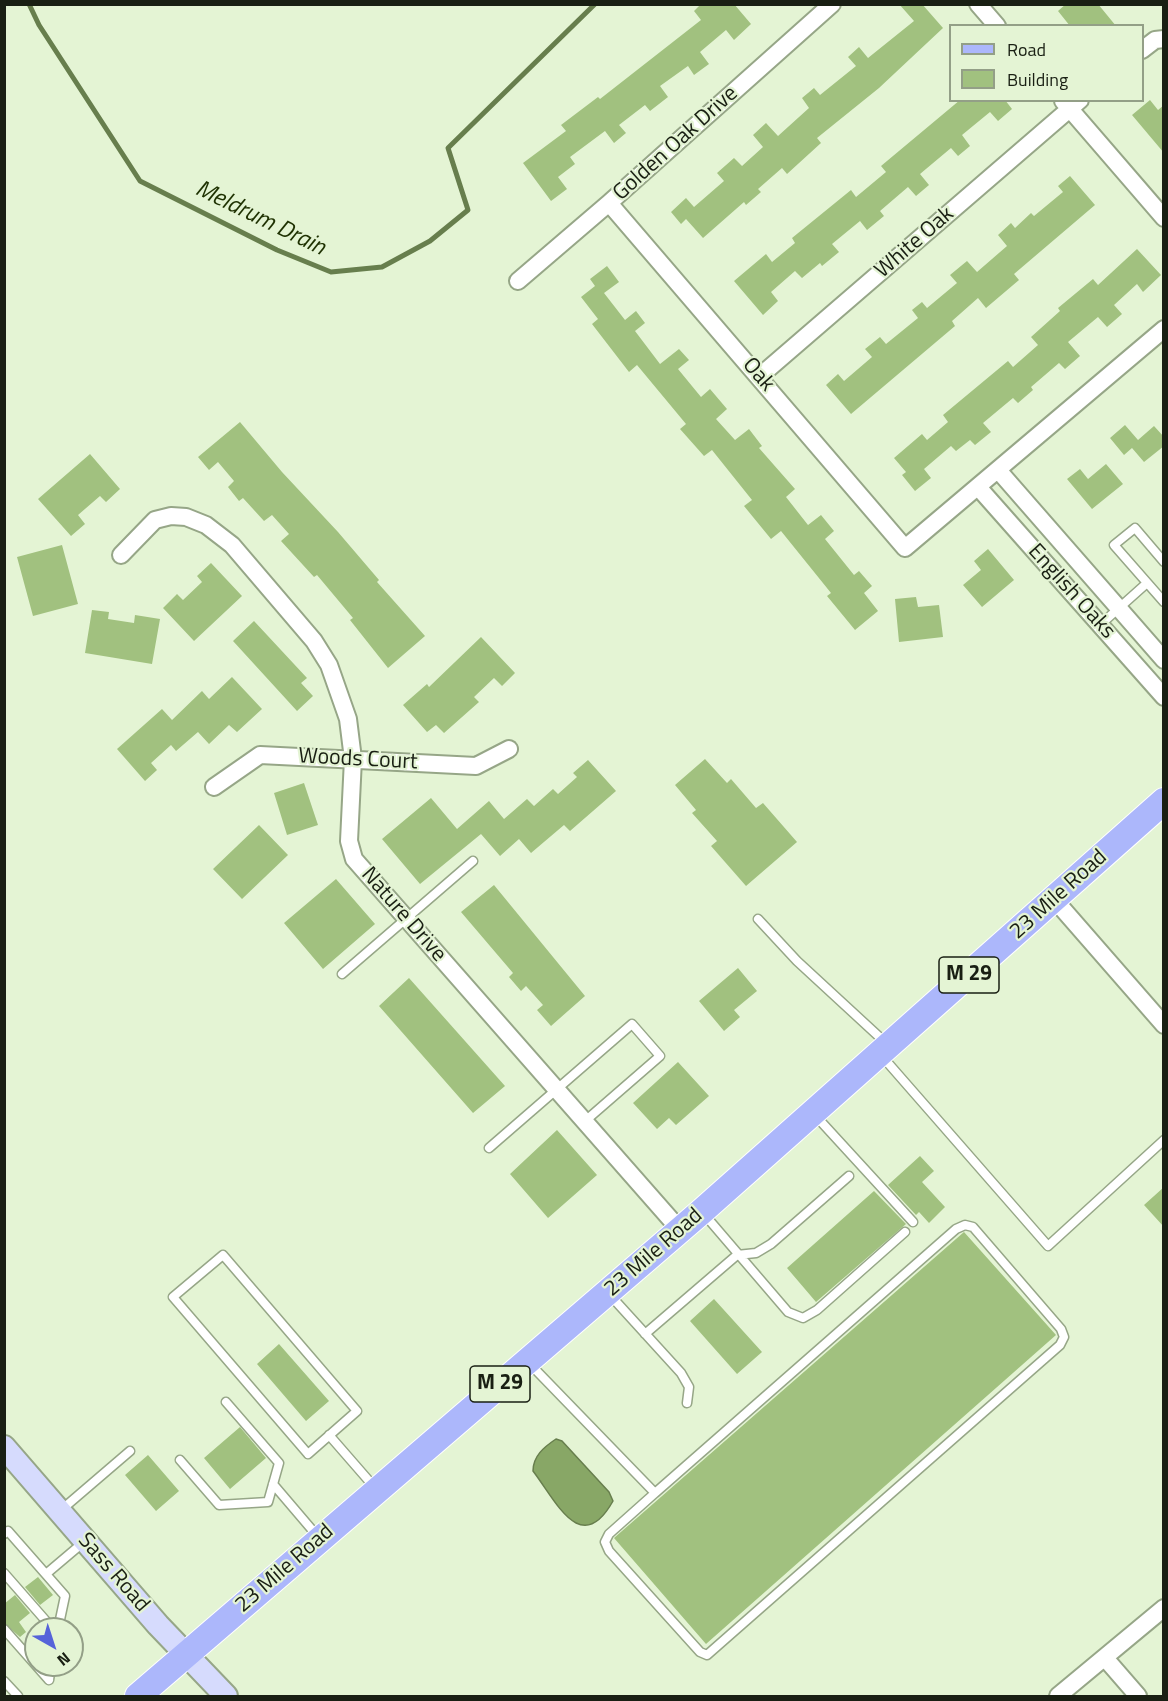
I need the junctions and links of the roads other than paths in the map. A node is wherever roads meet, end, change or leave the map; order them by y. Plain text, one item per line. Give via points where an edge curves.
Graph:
1 (832, 4) edge
2 (978, 4) edge
3 (994, 24) edge
4 (1164, 39) edge
5 (1144, 49) edge
6 (1071, 103) edge
7 (609, 203) junction
8 (1164, 218) edge
9 (518, 281) dead end
10 (1164, 329) edge
11 (760, 376) junction
12 (998, 470) junction
13 (978, 487) junction
14 (121, 555) dead end
15 (1164, 562) edge
16 (1147, 583) junction
17 (1164, 602) edge
18 (1118, 608) junction
19 (1100, 625) junction
20 (1164, 660) edge
21 (1164, 697) edge
22 (509, 749) dead end
23 (353, 759) junction
24 (214, 787) dead end
25 (1164, 801) edge
26 (473, 861) dead end
27 (1054, 899) junction
28 (406, 919) junction
29 (758, 919) dead end
30 (342, 974) dead end
31 (1164, 1025) edge
32 (885, 1050) junction
33 (557, 1088) junction
34 (814, 1113) junction
35 (584, 1122) junction
36 (1164, 1140) edge
37 (489, 1148) dead end
38 (849, 1176) dead end
39 (701, 1212) junction
40 (913, 1222) dead end
41 (681, 1230) junction
42 (905, 1232) dead end
43 (737, 1255) junction
44 (608, 1292) junction
45 (645, 1334) junction
46 (528, 1361) junction
47 (226, 1402) dead end
48 (687, 1402) dead end
49 (329, 1435) junction
50 (4, 1447) edge
51 (130, 1451) dead end
52 (180, 1460) dead end
53 (273, 1484) junction
54 (377, 1490) junction
55 (655, 1493) junction
56 (60, 1511) junction
57 (4, 1534) edge
58 (320, 1539) junction
59 (86, 1541) junction
60 (4, 1573) edge
61 (46, 1574) junction
62 (1164, 1608) edge
63 (42, 1617) edge
64 (61, 1617) edge
65 (4, 1629) edge
66 (24, 1652) edge
67 (187, 1654) junction
68 (1105, 1658) junction
69 (4, 1681) edge
70 (18, 1696) edge
71 (138, 1696) edge
72 (226, 1696) edge
73 (1058, 1696) edge
74 (1138, 1696) edge

1 - 7 street, Golden Oak Drive
2 - 3 street
4 - 5 street via 1155,40
6 - 8 street
6 - 11 street, White Oak
7 - 9 street, Golden Oak Drive
7 - 11 street, Oak
10 - 12 street
11 - 13 street, Oak via 905,548
12 - 13 street
12 - 18 street, English Oaks
13 - 19 street, English Oaks
14 - 23 street, Nature Drive via 155,520 171,516 206,525 226,539 314,641 329,665 348,719
15 - 16 lane via 1135,528 1114,544
16 - 17 lane
16 - 18 lane
18 - 19 lane
18 - 20 street, English Oaks
19 - 21 street, English Oaks
22 - 23 street, Woods Court via 476,766
23 - 24 street, Woods Court via 260,755
23 - 28 street, Nature Drive via 348,842 362,870
25 - 27 main road, 23 Mile Road / M 29
26 - 28 lane
27 - 31 street
27 - 32 main road, 23 Mile Road / M 29
28 - 30 lane
28 - 33 street, Nature Drive
29 - 32 lane
32 - 34 main road, 23 Mile Road / M 29
32 - 36 lane via 1048,1246
33 - 35 street, Nature Drive
33 - 35 lane via 632,1024 660,1056
33 - 37 lane
34 - 39 main road, 23 Mile Road / M 29
34 - 40 lane
35 - 41 street, Nature Drive
38 - 43 lane via 771,1244 756,1253
39 - 41 main road, 23 Mile Road / M 29
39 - 43 lane
41 - 44 main road, 23 Mile Road / M 29
42 - 43 lane via 803,1318 788,1312
43 - 45 lane
44 - 45 lane
44 - 46 main road, 23 Mile Road / M 29
45 - 48 lane via 681,1373 688,1388
46 - 54 main road, 23 Mile Road / M 29
46 - 55 lane
47 - 53 lane via 279,1463
49 - 49 lane via 357,1411 223,1255 173,1298 308,1454
49 - 54 lane
50 - 56 street, Sass Road
51 - 56 lane
52 - 53 lane via 219,1505 268,1502
53 - 58 lane
54 - 58 main road, 23 Mile Road / M 29
55 - 55 lane via 609,1533 605,1542 700,1652 707,1655 1060,1345 1064,1337 1061,1329 973,1227 965,1225
56 - 59 street, Sass Road
57 - 61 lane via 8,1531
58 - 67 main road, 23 Mile Road / M 29
59 - 61 lane
59 - 67 street, Sass Road
60 - 63 lane
61 - 64 lane via 65,1596
62 - 68 street
65 - 66 lane
67 - 71 main road, 23 Mile Road / M 29
67 - 72 street, Sass Road
68 - 73 street
68 - 74 street
69 - 70 lane

